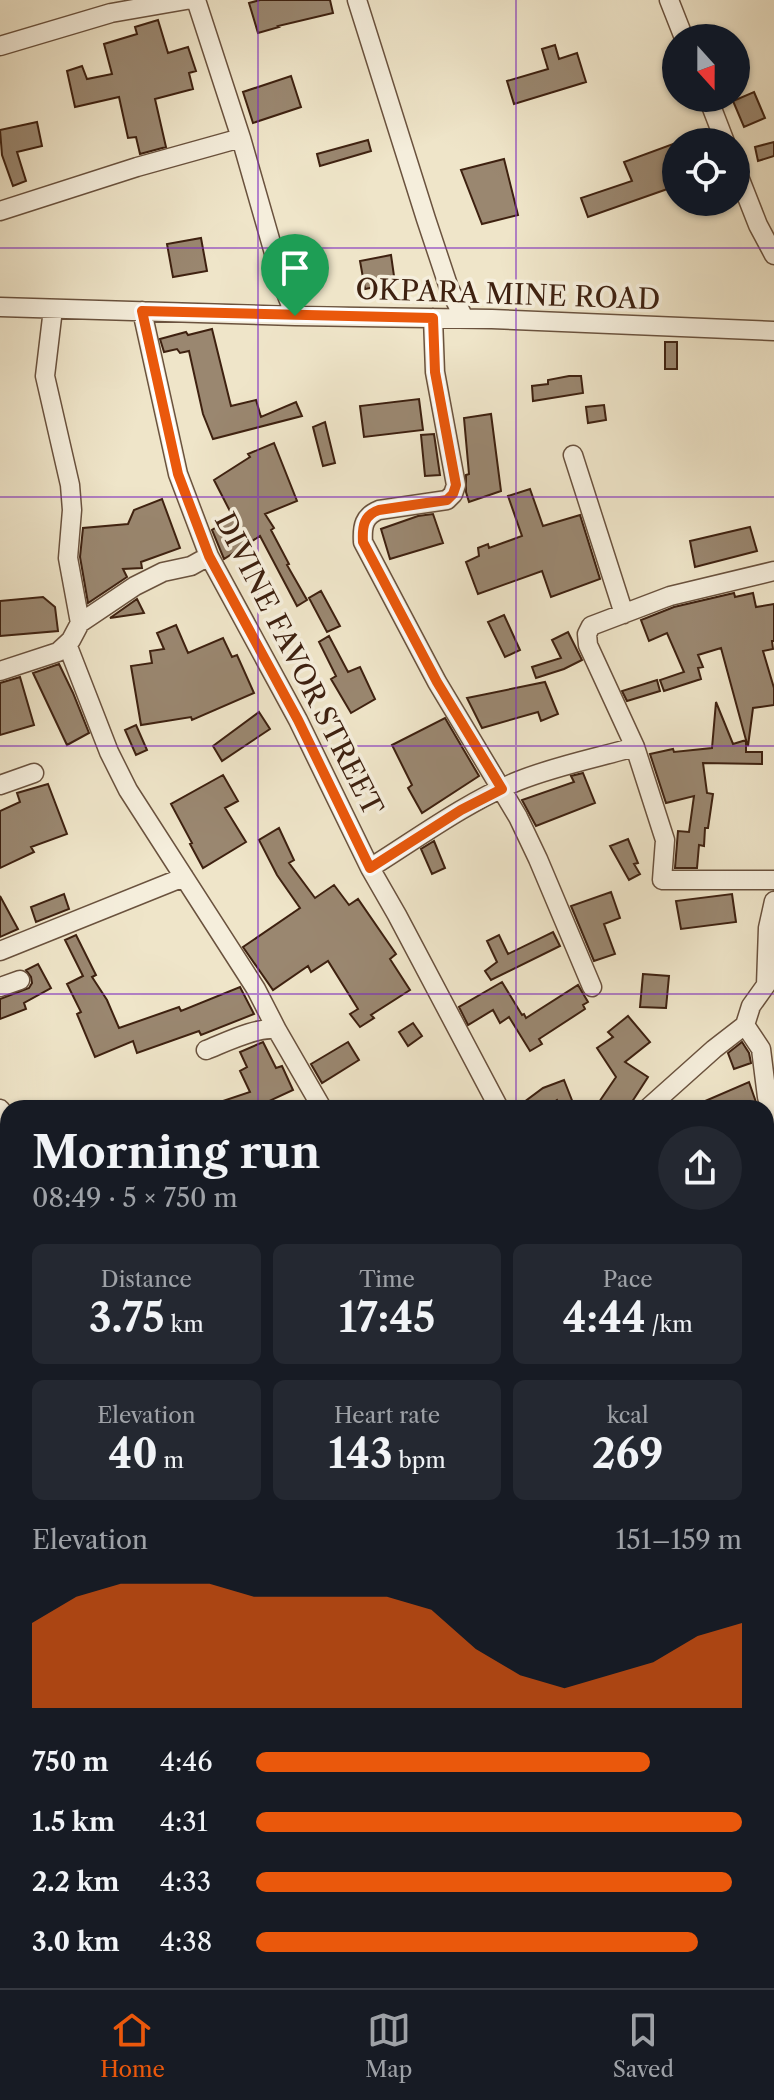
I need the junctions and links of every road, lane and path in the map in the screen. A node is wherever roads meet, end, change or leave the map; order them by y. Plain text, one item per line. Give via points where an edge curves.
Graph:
1 (186, 0) edge
2 (196, 0) edge
3 (357, 0) edge
4 (669, 0) edge
5 (678, 24) edge
6 (0, 46) edge
7 (241, 138) junction
8 (750, 205) edge
9 (0, 211) edge
10 (774, 255) edge
11 (0, 307) edge
12 (53, 309) junction
13 (142, 311) junction
14 (295, 316) junction
15 (433, 318) junction
16 (464, 318) junction
17 (774, 331) edge
18 (573, 455) dead end
19 (209, 556) junction
20 (774, 571) edge
21 (624, 614) junction
22 (80, 623) junction
23 (67, 644) junction
24 (0, 671) edge
25 (635, 747) junction
26 (34, 773) dead end
27 (0, 785) edge
28 (502, 789) junction
29 (370, 868) junction
30 (184, 877) junction
31 (774, 880) edge
32 (774, 901) edge
33 (0, 951) edge
34 (20, 980) dead end
35 (0, 987) edge
36 (592, 987) dead end
37 (774, 1000) edge
38 (751, 1006) junction
39 (745, 1025) junction
40 (277, 1030) junction
41 (206, 1050) dead end
42 (317, 1100) edge
43 (495, 1100) edge
44 (657, 1100) edge
45 (768, 1100) edge

1 - 6 street via 111,13
2 - 7 street
3 - 16 street via 445,275
4 - 5 street
7 - 9 street
7 - 14 street
8 - 10 street
11 - 12 street, OKPARA MINE ROAD
12 - 13 street, OKPARA MINE ROAD
12 - 22 street via 45,376 70,485 68,558
13 - 14 street, OKPARA MINE ROAD
13 - 19 street, DIVINE FAVOR STREET via 178,474
14 - 15 street, OKPARA MINE ROAD
15 - 16 street, OKPARA MINE ROAD
15 - 28 street via 435,372 456,485 447,500 371,513 362,527 363,542 437,682
16 - 17 street, OKPARA MINE ROAD
18 - 21 street
19 - 22 street via 135,586
19 - 29 street, DIVINE FAVOR STREET
20 - 21 street via 670,596
21 - 25 street via 591,626 587,634
22 - 23 street
23 - 24 street via 58,652
23 - 30 street via 128,790
25 - 28 street
25 - 31 street via 665,840 662,880
26 - 27 street
28 - 29 street
28 - 36 street
29 - 43 street, DIVINE FAVOR STREET
30 - 33 street
30 - 40 street
32 - 38 street via 766,985
34 - 35 street
37 - 38 street
38 - 39 street
39 - 44 street
39 - 45 street via 761,1049
40 - 41 street via 261,1030
40 - 42 street

